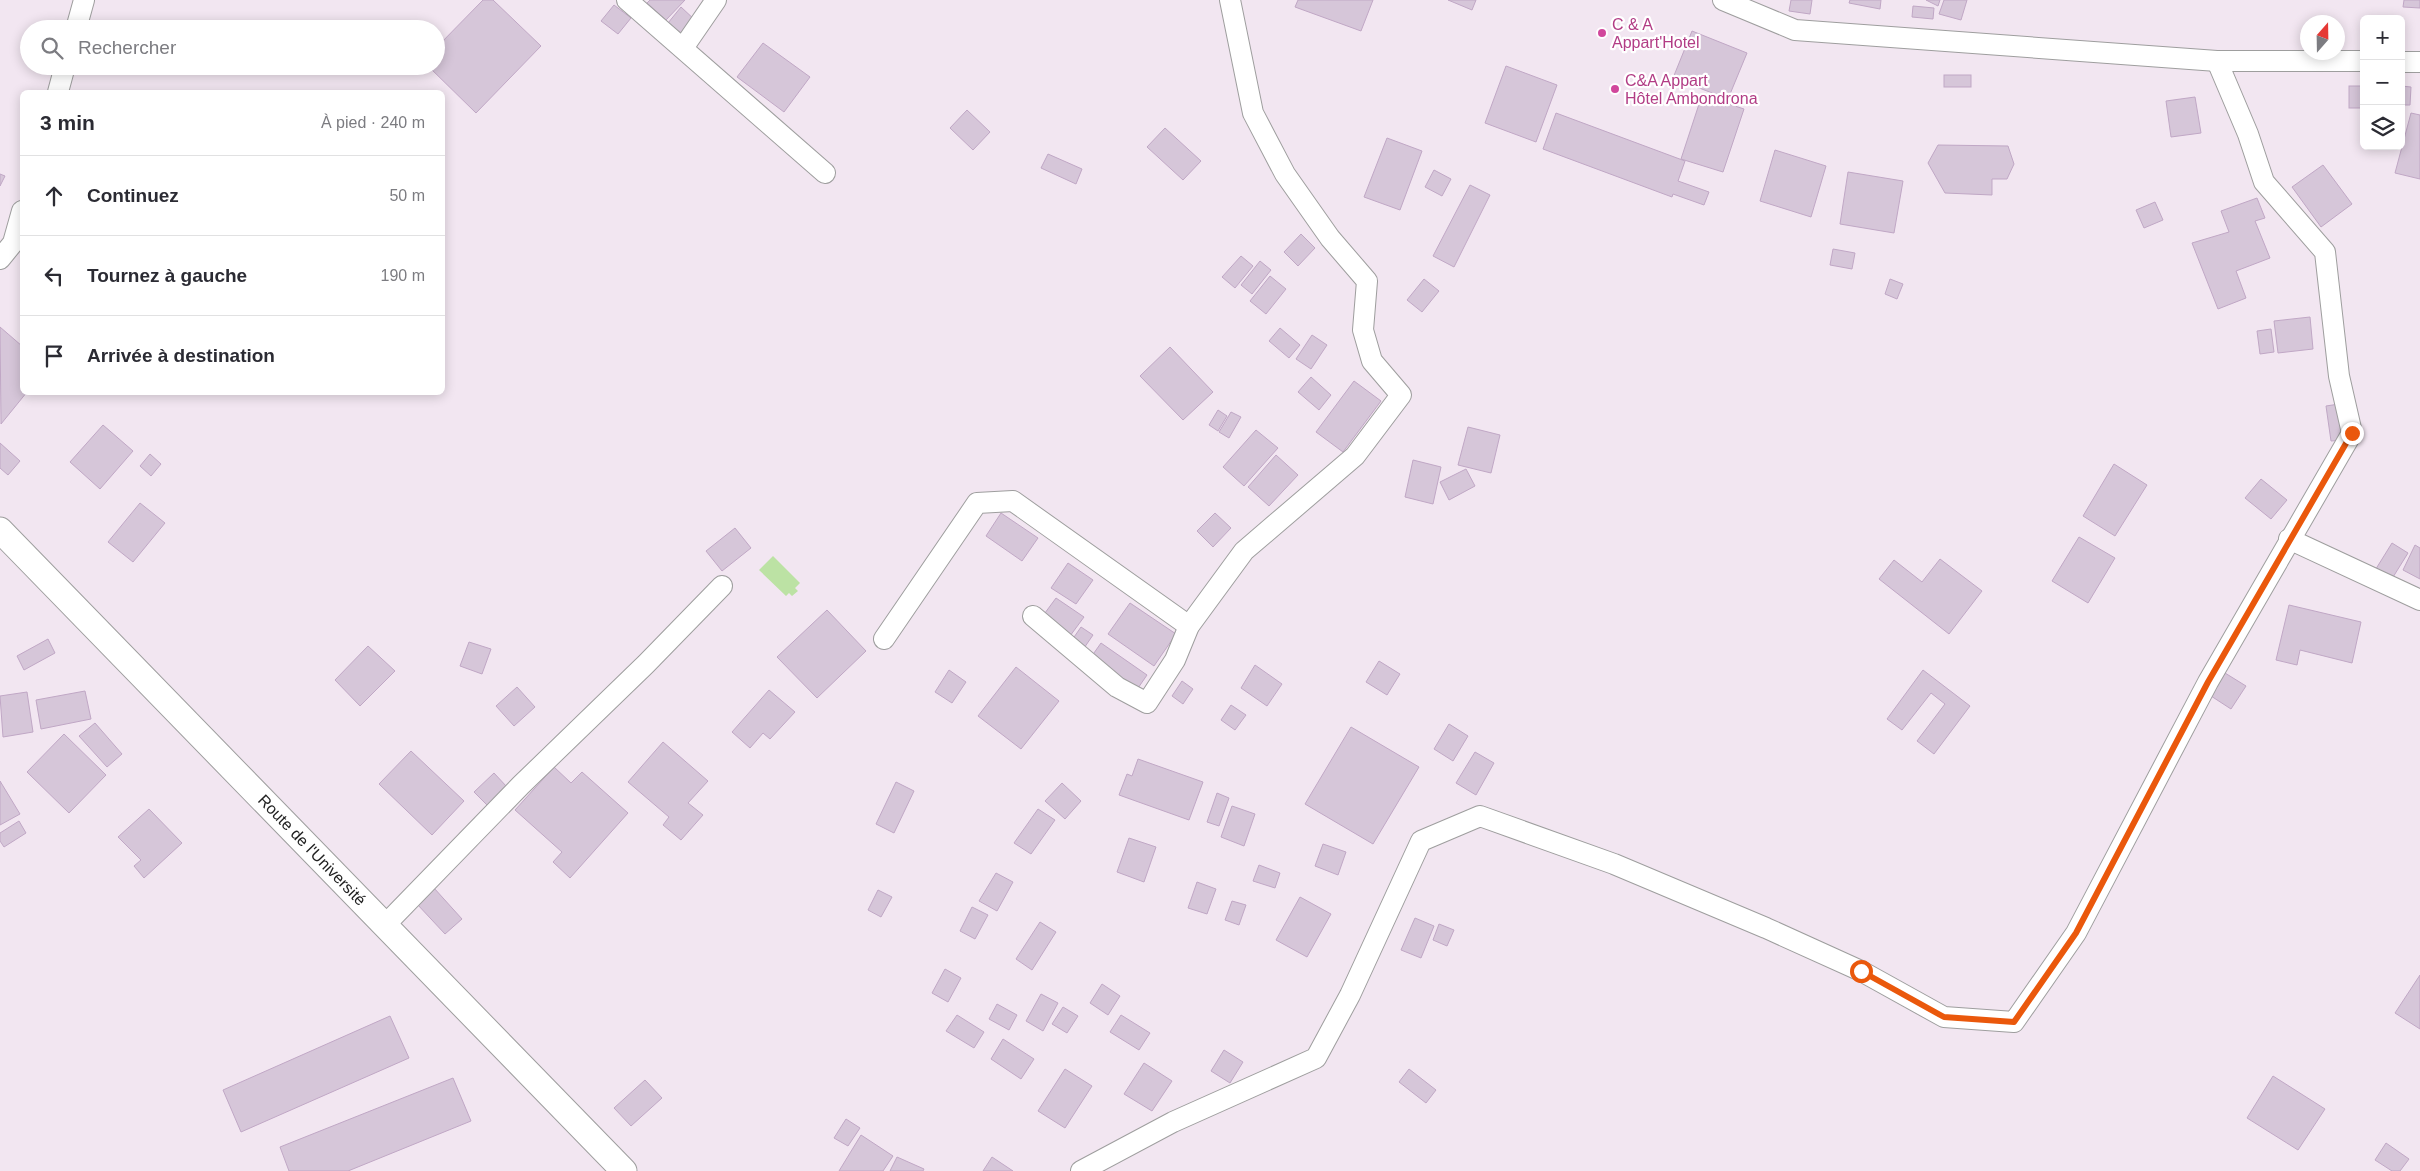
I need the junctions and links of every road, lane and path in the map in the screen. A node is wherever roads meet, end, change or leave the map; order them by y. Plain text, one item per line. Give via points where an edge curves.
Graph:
1 (84, 0) edge
2 (627, 0) edge
3 (716, 0) edge
4 (1230, 0) edge
5 (1723, 0) edge
6 (78, 20) edge
7 (684, 48) junction
8 (2216, 61) junction
9 (2360, 62) edge
10 (2405, 62) edge
11 (2420, 62) edge
12 (63, 75) edge
13 (59, 90) edge
14 (825, 173) dead end
15 (20, 218) edge
16 (0, 259) edge
17 (0, 530) edge
18 (2289, 539) junction
19 (722, 586) dead end
20 (2420, 600) edge
21 (1033, 616) dead end
22 (1189, 626) junction
23 (884, 639) dead end
24 (385, 925) junction
25 (624, 1171) edge
26 (1081, 1171) edge

1 - 6 street
2 - 7 street
3 - 7 street
4 - 22 street via 1253,113 1285,174 1330,238 1367,280 1363,330 1372,362 1401,395 1355,456 1244,551
5 - 8 street via 1796,30
7 - 14 street
8 - 9 street
8 - 18 street via 2248,134 2264,182 2325,252 2339,376 2352,433
10 - 11 street
12 - 13 street
15 - 16 street via 13,243
17 - 24 street, Route de l'Université
18 - 20 street
18 - 26 street via 2208,682 2076,933 2014,1022 1944,1017 1861,971 1766,928 1614,864 1480,816 1421,841 1350,995 1316,1058 1173,1122
19 - 24 street
21 - 22 street via 1117,687 1147,703 1174,660
22 - 23 street via 1013,501 977,503
24 - 25 street, Route de l'Université

